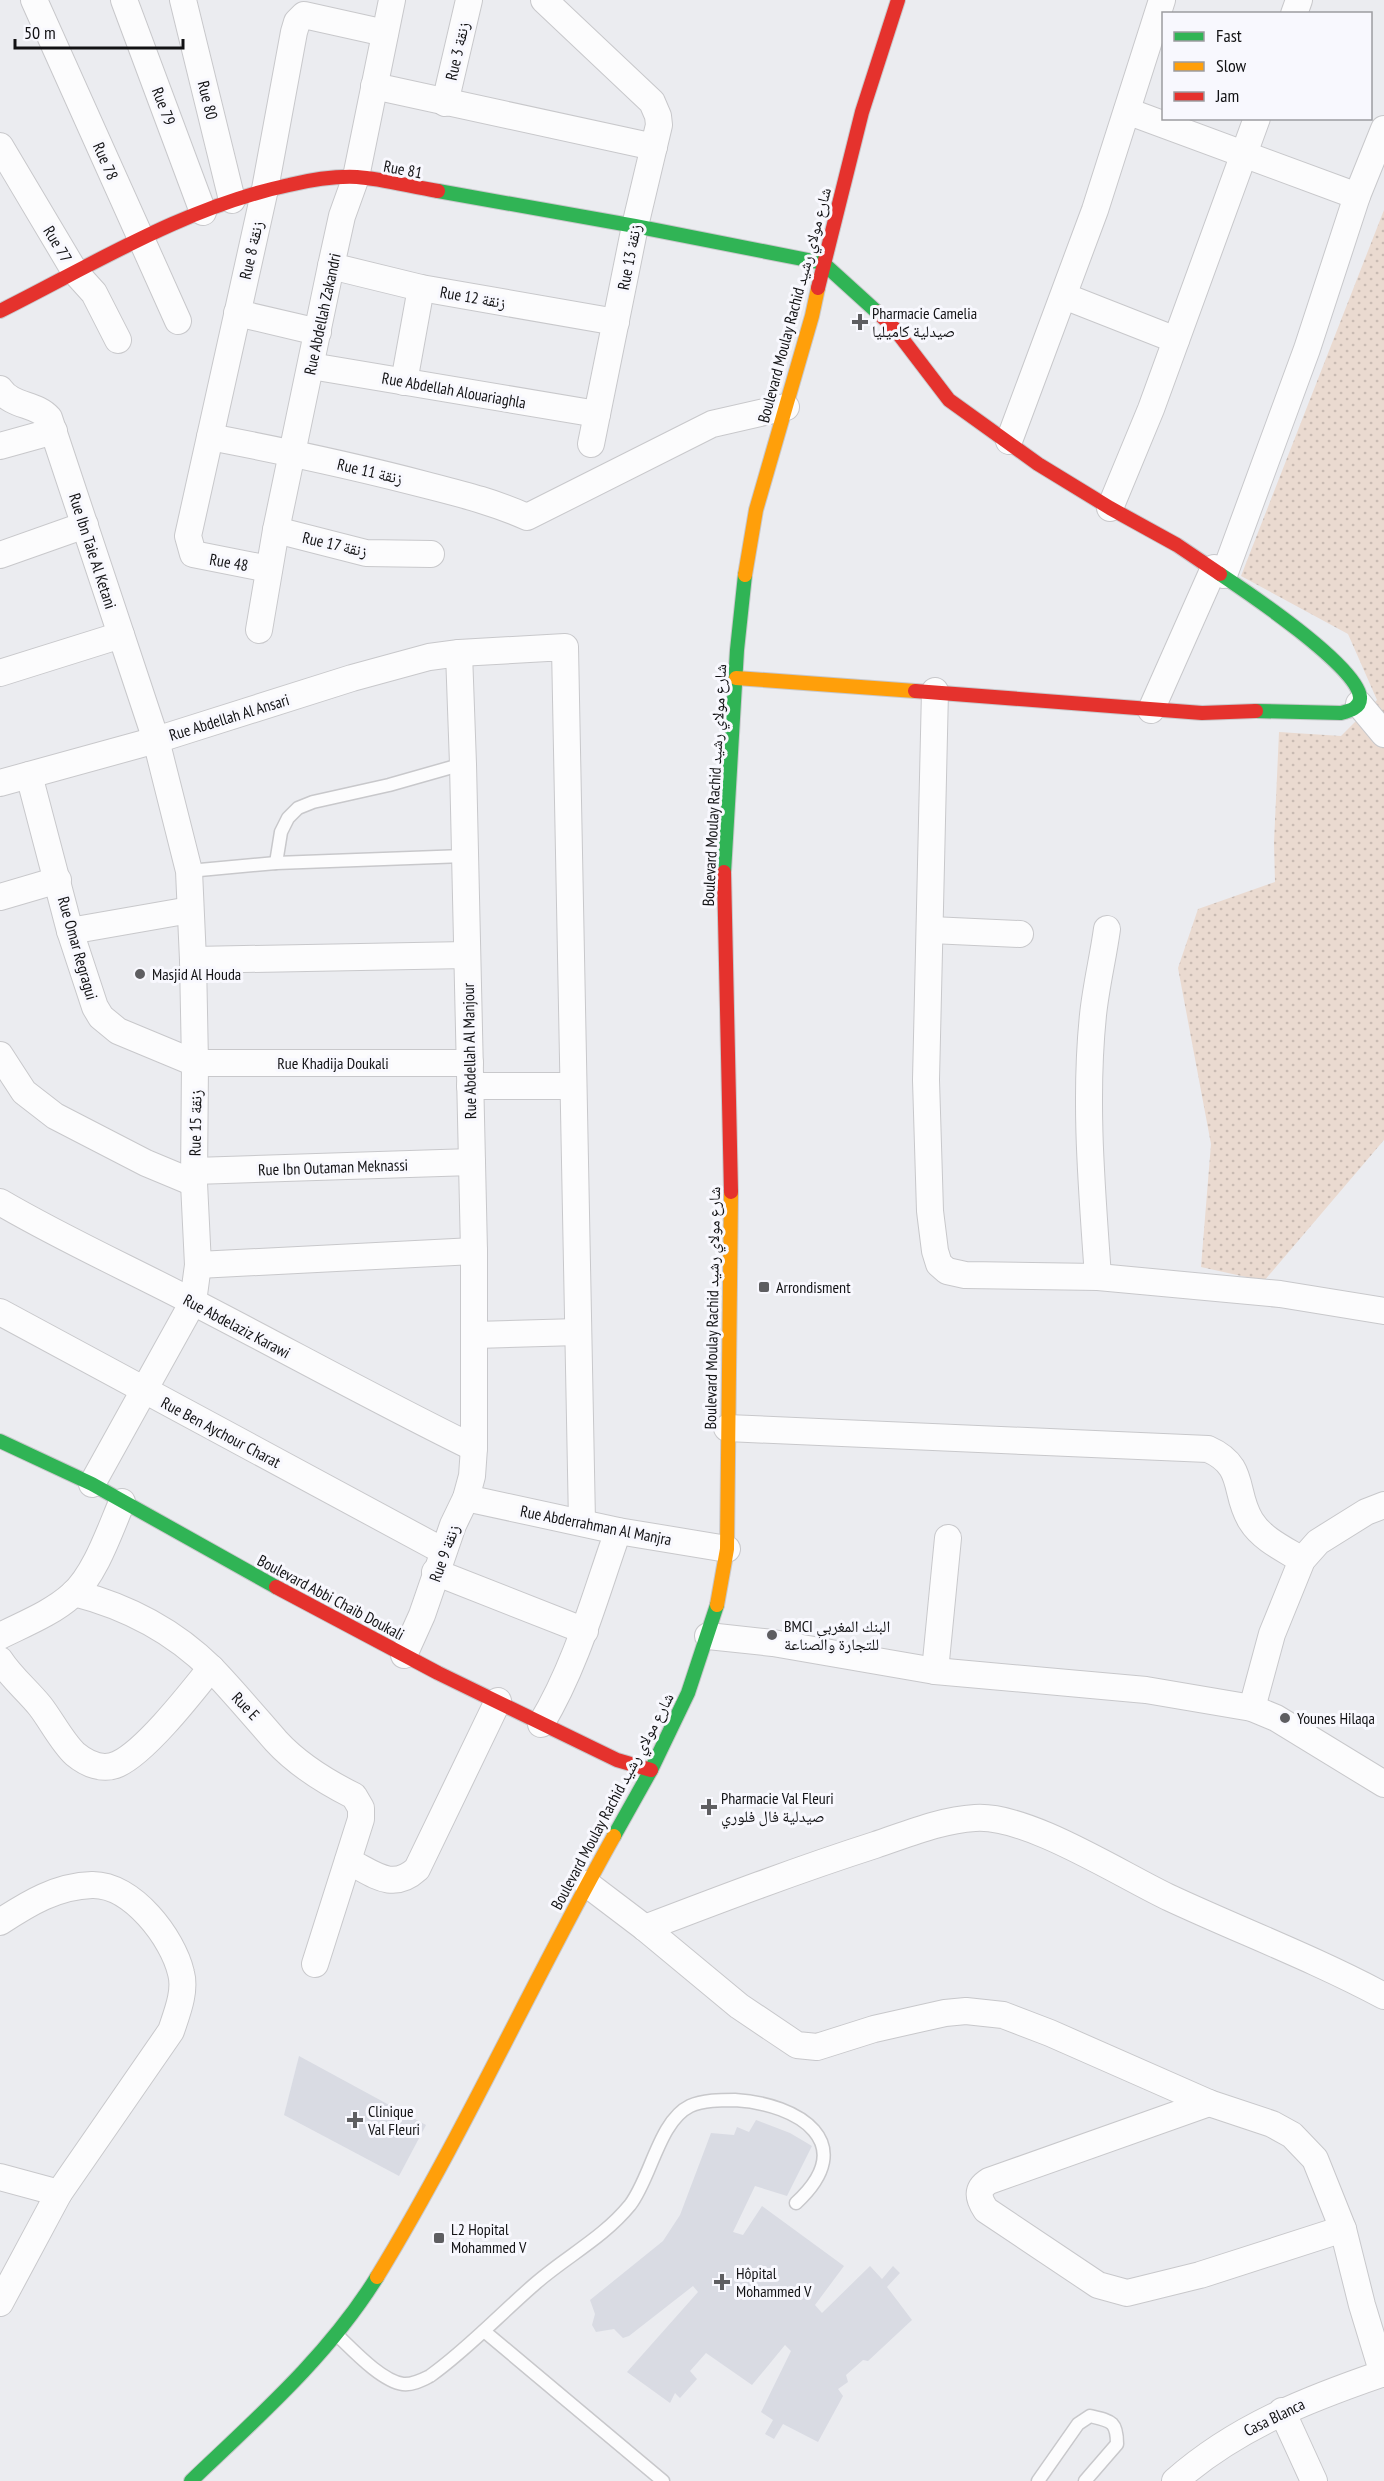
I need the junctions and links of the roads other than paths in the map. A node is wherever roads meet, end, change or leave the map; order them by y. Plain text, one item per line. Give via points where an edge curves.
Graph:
1 (34, 0) edge
2 (124, 0) edge
3 (183, 0) edge
4 (392, 0) edge
5 (469, 0) edge
6 (898, 0) edge
7 (1162, 0) edge
8 (551, 3) edge
9 (385, 33) junction
10 (374, 86) junction
11 (445, 103) junction
12 (1127, 111) junction
13 (1256, 120) edge
14 (1384, 129) edge
15 (0, 146) edge
16 (654, 147) junction
17 (1244, 153) junction
18 (356, 177) junction
19 (265, 189) junction
20 (1357, 196) junction
21 (232, 200) junction
22 (203, 212) junction
23 (635, 226) junction
24 (140, 238) junction
25 (823, 263) junction
26 (331, 266) junction
27 (75, 272) junction
28 (421, 288) junction
29 (1064, 296) junction
30 (3, 302) edge
31 (237, 313) junction
32 (178, 321) dead end
33 (616, 322) junction
34 (318, 332) junction
35 (118, 340) dead end
36 (1176, 340) junction
37 (311, 366) junction
38 (404, 382) junction
39 (0, 389) edge
40 (786, 407) junction
41 (597, 414) junction
42 (54, 431) junction
43 (210, 437) junction
44 (1009, 441) junction
45 (591, 444) dead end
46 (0, 446) edge
47 (293, 452) junction
48 (1110, 508) junction
49 (192, 516) joint
50 (85, 525) junction
51 (276, 530) junction
52 (431, 554) dead end
53 (0, 555) edge
54 (269, 569) junction
55 (1219, 571) junction
56 (260, 630) dead end
57 (121, 635) junction
58 (459, 653) junction
59 (0, 673) edge
60 (735, 678) junction
61 (935, 691) junction
62 (1359, 705) junction
63 (1152, 710) junction
64 (1384, 734) edge
65 (156, 740) junction
66 (464, 764) junction
67 (29, 775) junction
68 (0, 783) edge
69 (464, 856) junction
70 (276, 863) junction
71 (189, 871) junction
72 (58, 880) junction
73 (0, 897) edge
74 (190, 910) junction
75 (1107, 929) dead end
76 (931, 930) junction
77 (70, 931) junction
78 (1020, 934) dead end
79 (467, 955) junction
80 (193, 960) junction
81 (0, 1055) edge
82 (195, 1063) junction
83 (470, 1075) junction
84 (573, 1086) junction
85 (472, 1162) junction
86 (194, 1177) junction
87 (0, 1202) edge
88 (474, 1251) junction
89 (198, 1265) junction
90 (1098, 1277) junction
91 (193, 1302) junction
92 (1384, 1311) edge
93 (0, 1312) edge
94 (578, 1332) junction
95 (475, 1335) junction
96 (144, 1391) junction
97 (727, 1428) junction
98 (0, 1441) edge
99 (474, 1449) junction
100 (92, 1484) junction
101 (466, 1498) junction
102 (122, 1502) junction
103 (1384, 1505) edge
104 (582, 1522) junction
105 (618, 1531) junction
106 (948, 1538) dead end
107 (727, 1549) junction
108 (1302, 1560) junction
109 (439, 1562) junction
110 (74, 1593) junction
111 (585, 1631) junction
112 (0, 1636) edge
113 (708, 1636) junction
114 (404, 1655) junction
115 (0, 1660) edge
116 (211, 1668) junction
117 (935, 1671) junction
118 (498, 1701) junction
119 (1252, 1708) junction
120 (541, 1724) junction
121 (651, 1770) junction
122 (1384, 1784) edge
123 (348, 1861) junction
124 (587, 1884) junction
125 (0, 1922) edge
126 (645, 1928) junction
127 (315, 1964) dead end
128 (1384, 1996) edge
129 (1209, 2103) junction
130 (0, 2177) edge
131 (59, 2193) junction
132 (796, 2203) dead end
133 (1343, 2229) junction
134 (0, 2303) edge
135 (484, 2331) junction
136 (335, 2333) junction
137 (1383, 2373) edge
138 (1282, 2411) junction
139 (191, 2481) edge
140 (663, 2481) edge
141 (1038, 2481) edge
142 (1086, 2481) edge
143 (1175, 2481) edge
144 (1314, 2481) edge

1 - 24 street, Rue 78
2 - 22 street, Rue 79
3 - 21 street, Rue 80
4 - 9 street, Rue Abdellah Zakandri
5 - 11 street, Rue 3 زنقة
6 - 25 street, Boulevard Moulay Rachid شارع مولاي رشيد via 862,112
7 - 12 street
8 - 16 street, Rue 13 زنقة via 652,102 659,125
9 - 10 street, Rue Abdellah Zakandri
9 - 19 street, Rue 8 زنقة via 304,15 297,22
10 - 11 street
10 - 18 street, Rue Abdellah Zakandri
11 - 16 street
12 - 17 street
12 - 29 street
13 - 17 street
14 - 20 street
15 - 27 street, Rue 77
16 - 23 street, Rue 13 زنقة
17 - 20 street
17 - 36 street
18 - 19 street, Rue 81 via 323,177
18 - 23 street, Rue 81
18 - 26 street, Rue Abdellah Zakandri
19 - 21 street, Rue 81
19 - 31 street, Rue 8 زنقة
20 - 55 street via 1307,349
21 - 22 street, Rue 81
22 - 24 street, Rue 81
23 - 25 street, Rue 81
23 - 33 street, Rue 13 زنقة
24 - 27 street, Rue 81
24 - 32 street, Rue 78
25 - 40 street, Boulevard Moulay Rachid شارع مولاي رشيد
25 - 44 street via 894,328 949,400
26 - 28 street, Rue 12 زنقة
26 - 34 street, Rue Abdellah Zakandri
27 - 30 street, Rue 81
27 - 35 street, Rue 77 via 94,293
28 - 33 street, Rue 12 زنقة
28 - 38 street
29 - 36 street
29 - 44 street
31 - 34 street
31 - 43 street, Rue 8 زنقة
33 - 41 street, Rue 13 زنقة
34 - 37 street, Rue Abdellah Zakandri
36 - 48 street
37 - 38 street, Rue Abdellah Alouariaghla
37 - 47 street, Rue Abdellah Zakandri
38 - 41 street, Rue Abdellah Alouariaghla
39 - 42 street, Rue Ibn Taie Al Ketani via 17,404 45,413
40 - 47 street, Rue 11 زنقة via 712,424 527,517 469,495
40 - 60 street, Boulevard Moulay Rachid شارع مولاي رشيد via 756,510
41 - 45 street, Rue 13 زنقة
42 - 46 street
42 - 50 street, Rue Ibn Taie Al Ketani
43 - 47 street, Rue 11 زنقة
43 - 49 street, Rue 8 زنقة
44 - 48 street via 1038,464
47 - 51 street, Rue Abdellah Zakandri
48 - 55 street
49 - 54 street, Rue 48 via 188,536 193,554
50 - 53 street
50 - 57 street, Rue Ibn Taie Al Ketani
51 - 52 street, Rue 17 زنقة via 366,553
51 - 54 street, Rue Abdellah Zakandri
54 - 56 street, Rue Abdellah Zakandri
55 - 62 street via 1308,637 1356,687
55 - 63 street
57 - 59 street
57 - 65 street, Rue Ibn Taie Al Ketani
58 - 65 street, Rue Abdellah Al Ansari via 352,678
58 - 66 street, Rue Abdellah Al Manjour
58 - 84 street, Rue Abdellah Al Ansari via 565,647
60 - 61 street
60 - 97 street, Boulevard Moulay Rachid شارع مولاي رشيد via 724,857 730,1179
61 - 63 street
61 - 76 street
62 - 63 street via 1341,713
62 - 64 street
65 - 67 street, Rue Abdellah Al Ansari
65 - 71 street, Rue 15 زنقة
66 - 69 street, Rue Abdellah Al Manjour
66 - 70 lane via 298,808 281,832
67 - 68 street, Rue Abdellah Al Ansari
67 - 72 street, Rue Omar Regragui
69 - 70 lane
69 - 79 street, Rue Abdellah Al Manjour
70 - 71 lane
71 - 74 street, Rue 15 زنقة
72 - 73 street
72 - 77 street, Rue Omar Regragui
74 - 77 street
74 - 80 street, Rue 15 زنقة
75 - 90 street via 1093,1015 1090,1079
76 - 78 street
76 - 90 street via 926,1080 930,1211 939,1264 947,1271 965,1275
77 - 82 street, Rue Omar Regragui via 101,1017 118,1031
79 - 80 street
79 - 83 street, Rue Abdellah Al Manjour
80 - 82 street, Rue 15 زنقة
81 - 86 street via 24,1092 55,1116 146,1163
82 - 83 street, Rue Khadija Doukali
82 - 86 street, Rue 15 زنقة
83 - 84 street, Rue Khadija Doukali
83 - 85 street, Rue Abdellah Al Manjour
84 - 94 street
85 - 86 street, Rue Ibn Outaman Meknassi
85 - 88 street, Rue Abdellah Al Manjour
86 - 89 street, Rue 15 زنقة
87 - 91 street, Rue Abdelaziz Karawi
88 - 89 street
88 - 95 street, Rue Abdellah Al Manjour
89 - 91 street, Rue 15 زنقة
90 - 92 street via 1280,1294
91 - 96 street, Rue 15 زنقة
91 - 99 street, Rue Abdelaziz Karawi
93 - 96 street, Rue Ben Aychour Charat
94 - 95 street
94 - 104 street
95 - 99 street, Rue Abdellah Al Manjour
96 - 100 street, Rue 15 زنقة
96 - 109 street, Rue Ben Aychour Charat
97 - 107 street, Boulevard Moulay Rachid شارع مولاي رشيد
97 - 108 street via 1208,1449 1224,1455 1231,1465 1250,1520 1260,1533
98 - 100 street, Boulevard Abbi Chaib Doukali
99 - 101 street, Rue 9 زنقة
100 - 102 street, Boulevard Abbi Chaib Doukali
101 - 104 street, Rue Abderrahman Al Manjra
101 - 109 street, Rue 9 زنقة
102 - 110 street via 94,1563
102 - 114 street, Boulevard Abbi Chaib Doukali
103 - 108 street via 1318,1542
104 - 105 street, Rue Abderrahman Al Manjra
105 - 107 street, Rue Abderrahman Al Manjra
105 - 111 street
106 - 117 street
107 - 113 street, Boulevard Moulay Rachid شارع مولاي رشيد via 720,1596
108 - 119 street via 1272,1634
109 - 111 street, Rue Ben Aychour Charat
109 - 114 street, Rue 9 زنقة
110 - 112 street
110 - 116 street, Rue E via 135,1615 178,1641
111 - 120 street
113 - 117 street
113 - 121 street, Boulevard Moulay Rachid شارع مولاي رشيد via 688,1693
114 - 118 street, Boulevard Abbi Chaib Doukali
115 - 116 street via 72,1751 103,1767 118,1764 138,1749
116 - 123 street, Rue E via 276,1741 309,1769 358,1801 361,1819
117 - 119 street via 1146,1690
118 - 120 street, Boulevard Abbi Chaib Doukali
118 - 123 street via 417,1869 401,1879 383,1879
119 - 122 street via 1276,1718
120 - 121 street, Boulevard Abbi Chaib Doukali via 617,1760
121 - 124 street, Boulevard Moulay Rachid شارع مولاي رشيد
123 - 127 street, Rue E
124 - 126 street
124 - 136 street, Boulevard Moulay Rachid شارع مولاي رشيد via 427,2192 366,2294
125 - 131 street via 40,1897 69,1887 94,1885 112,1889 156,1922 173,1948 182,1975 180,2005 171,2031
126 - 128 street via 791,1872 948,1822 996,1818 1023,1826
126 - 129 street via 739,2006 797,2045 817,2047 920,2017 983,2012 1003,2015 1050,2033
129 - 133 street via 1272,2124 1305,2146 1315,2158
129 - 133 street via 989,2181 981,2188 980,2201 986,2210 1098,2285 1127,2293 1200,2275
130 - 131 street
131 - 134 street
132 - 135 lane via 812,2188 823,2164 824,2151 809,2124 793,2113 752,2101 692,2105 675,2118 642,2186 623,2212
133 - 137 street
135 - 136 lane via 430,2376 417,2383 403,2384 372,2367
135 - 140 lane
136 - 139 street, Boulevard Moulay Rachid شارع مولاي رشيد via 304,2373
137 - 138 street, Casa Blanca
138 - 143 street, Casa Blanca via 1231,2439
138 - 144 street
141 - 142 lane via 1078,2424 1090,2416 1109,2420 1117,2430 1117,2444

